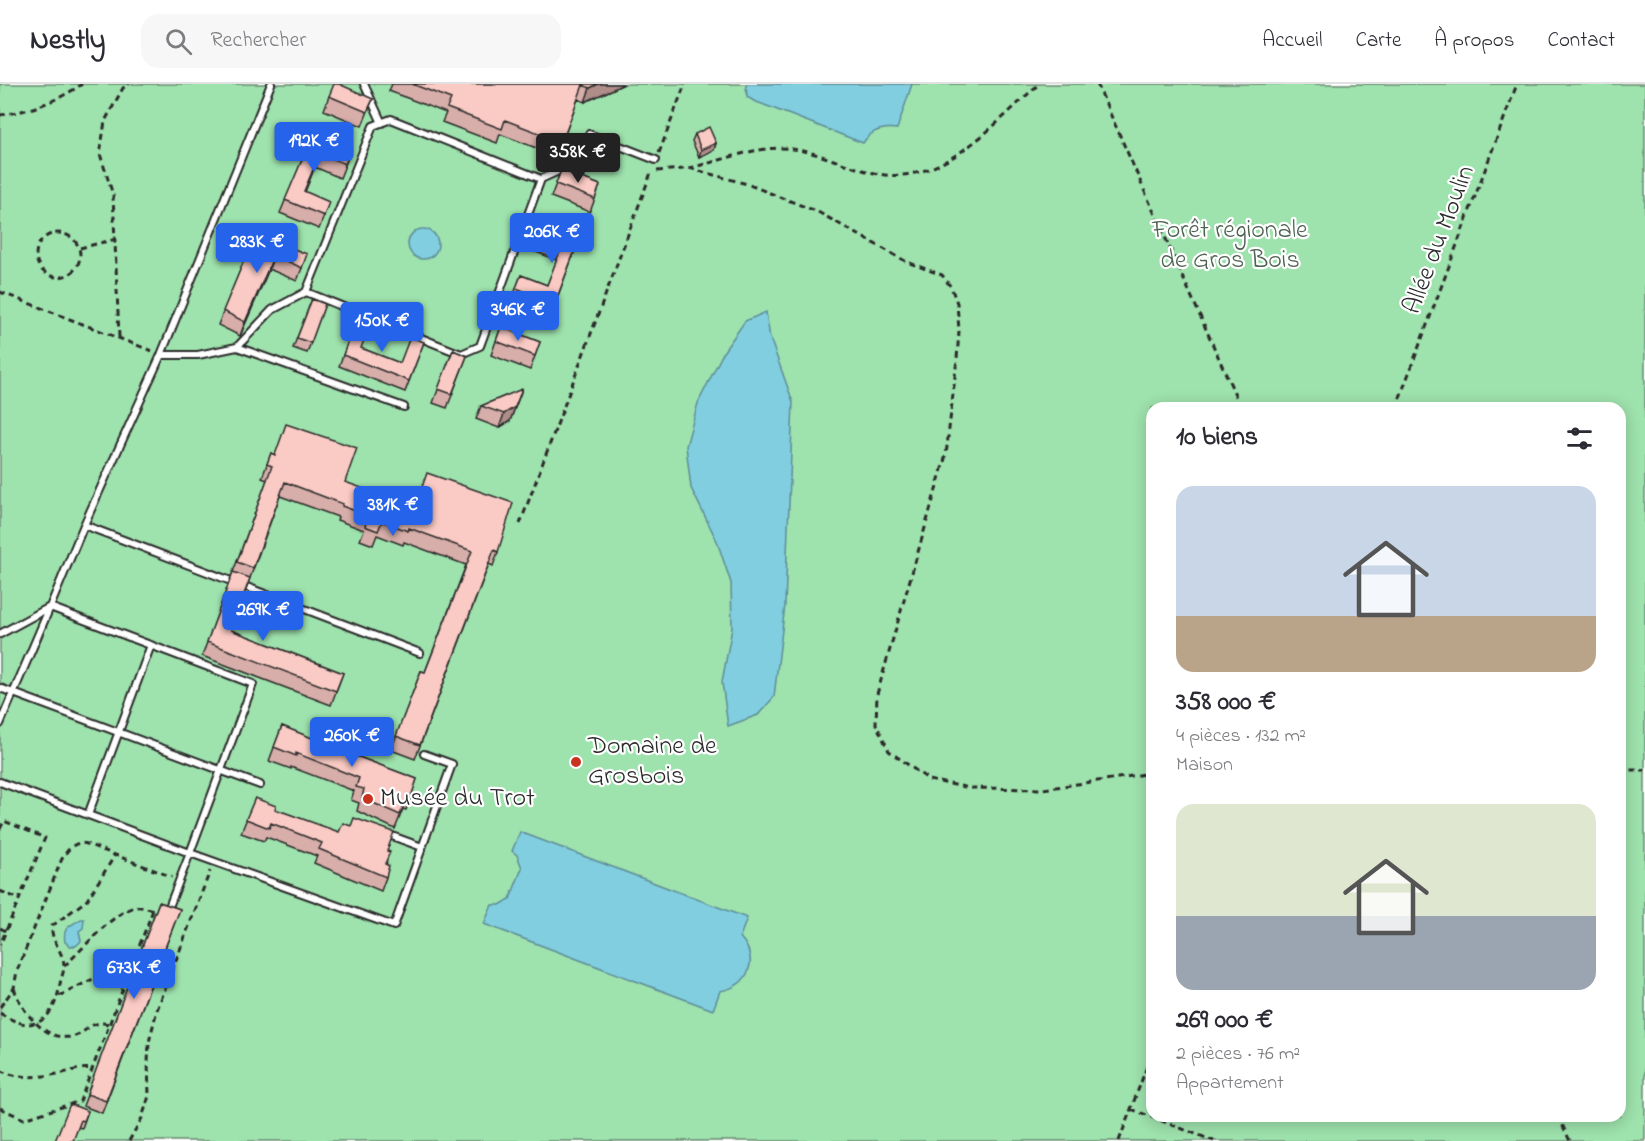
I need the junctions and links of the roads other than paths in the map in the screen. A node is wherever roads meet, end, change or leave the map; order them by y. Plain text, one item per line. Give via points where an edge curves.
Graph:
1 (271, 84) edge
2 (364, 84) edge
3 (382, 123) junction
4 (656, 160) road end
5 (541, 179) junction
6 (306, 292) junction
7 (237, 346) junction
8 (161, 355) junction
9 (404, 406) dead end
10 (84, 525) junction
11 (50, 607) junction
12 (0, 634) edge
13 (151, 645) junction
14 (420, 653) dead end
15 (0, 688) edge
16 (13, 693) junction
17 (0, 724) edge
18 (118, 733) junction
19 (424, 754) edge
20 (220, 772) junction
21 (0, 782) edge
22 (260, 786) dead end
23 (88, 815) junction
24 (392, 836) edge
25 (423, 847) junction
26 (190, 853) junction
27 (166, 914) edge

1 - 8 lane
2 - 3 lane
3 - 5 lane via 391,119
3 - 6 lane via 373,126
4 - 5 lane via 589,134 576,163
5 - 6 lane via 480,346 462,354
6 - 7 lane via 272,310
7 - 8 lane via 198,355
7 - 9 lane
8 - 10 lane
10 - 11 lane
10 - 14 lane
11 - 12 lane
11 - 13 lane
11 - 16 lane
13 - 18 lane
13 - 20 lane via 253,684
15 - 16 lane
16 - 17 lane
16 - 18 lane
18 - 20 lane
18 - 23 lane
19 - 25 lane via 452,764
20 - 22 lane
20 - 26 lane
21 - 23 lane
23 - 26 lane
24 - 25 lane
25 - 26 lane via 394,927
26 - 27 lane

